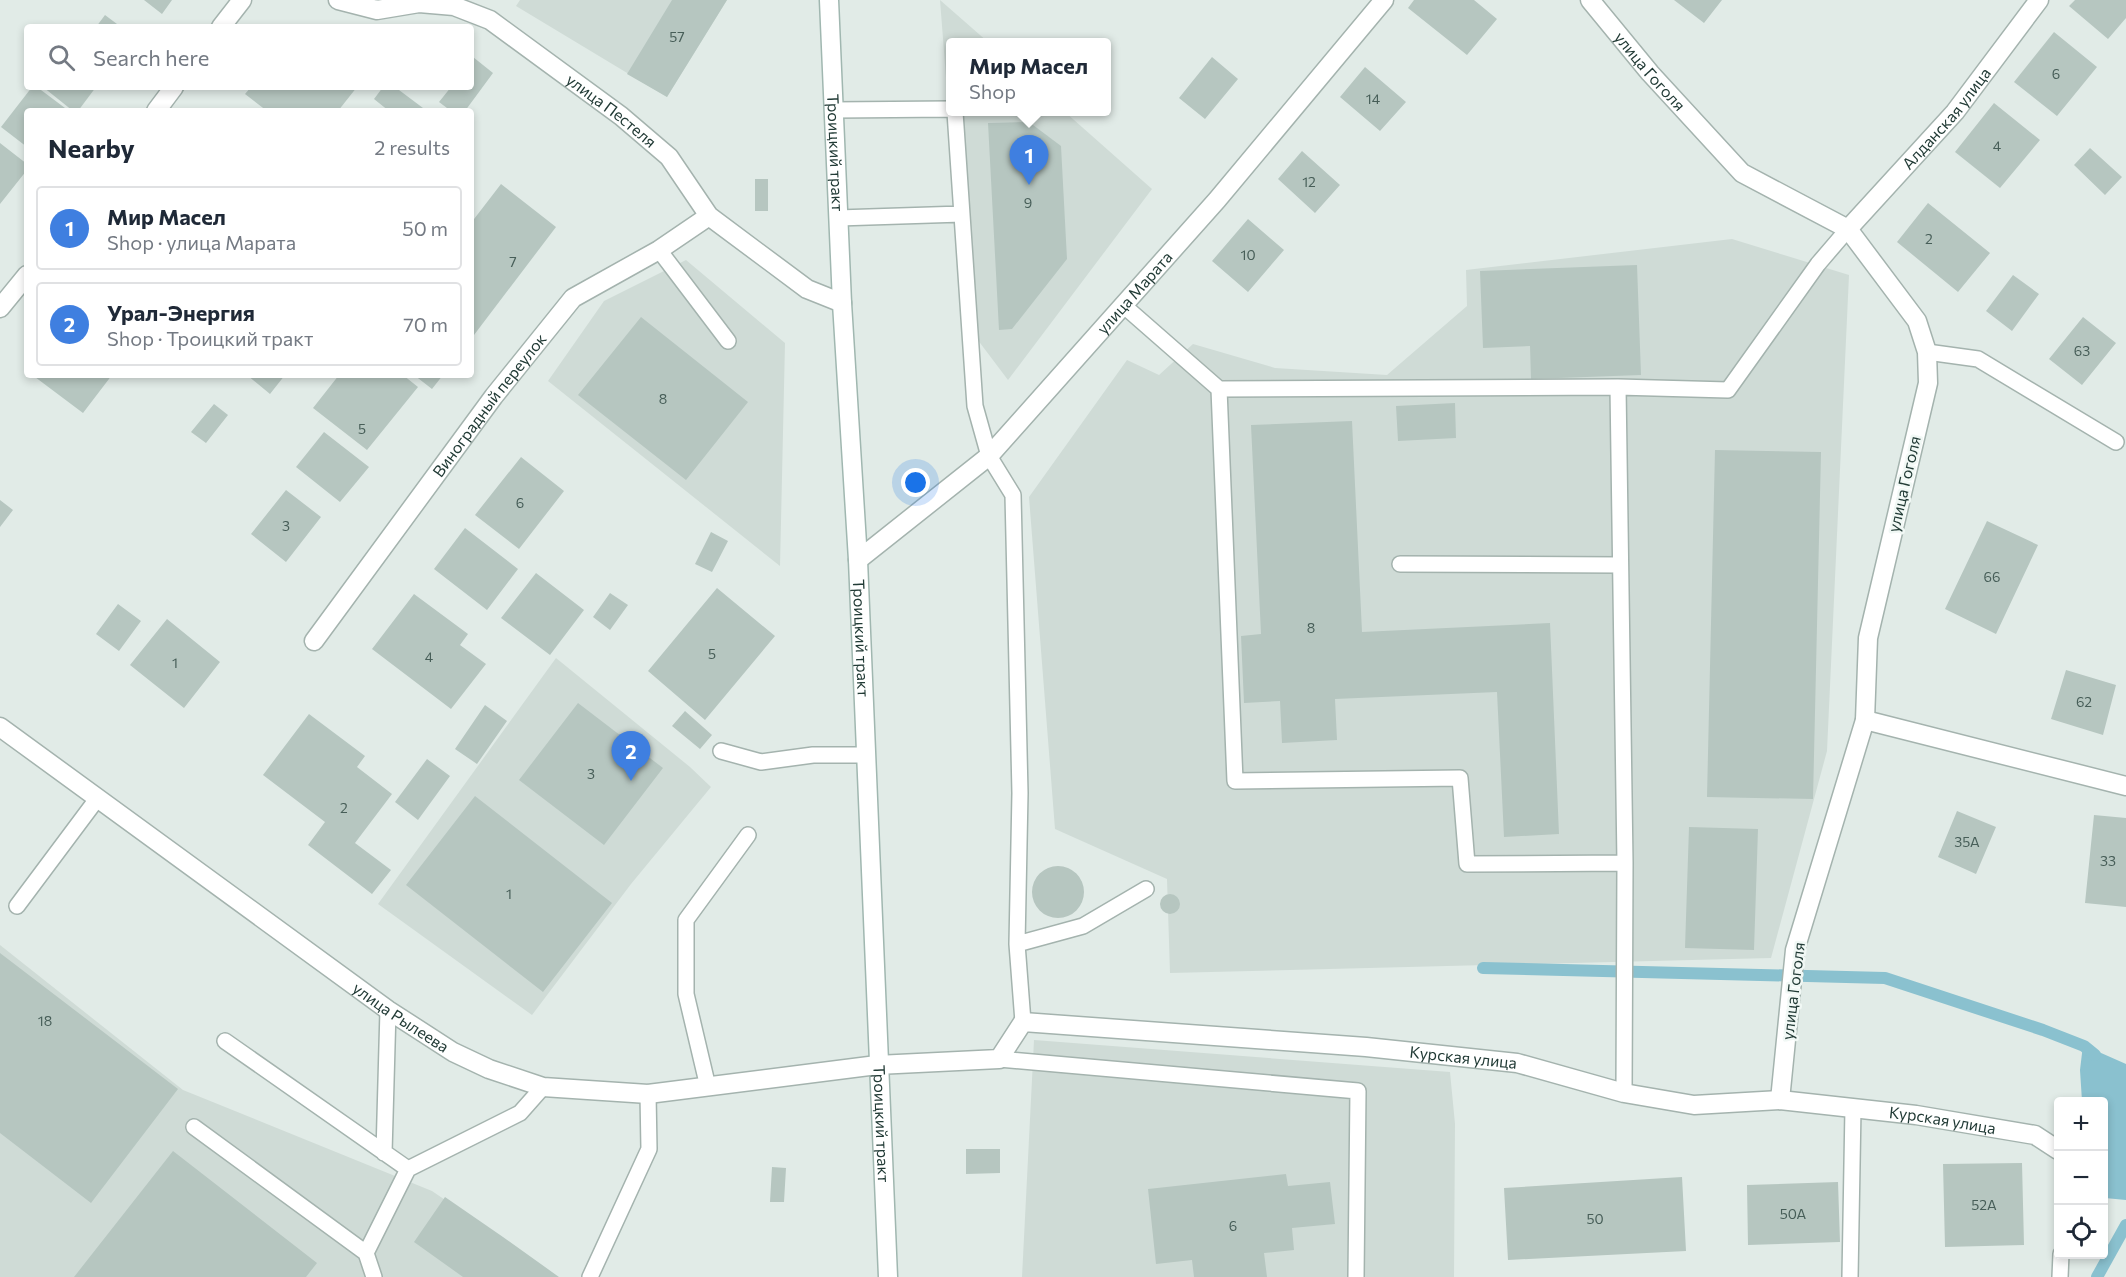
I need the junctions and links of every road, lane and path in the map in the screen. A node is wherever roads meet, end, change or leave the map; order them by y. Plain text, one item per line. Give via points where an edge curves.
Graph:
1 (242, 0) edge
2 (338, 0) edge
3 (829, 0) edge
4 (1384, 0) edge
5 (1590, 0) edge
6 (2039, 0) edge
7 (223, 24) edge
8 (172, 90) edge
9 (158, 108) edge
10 (946, 109) edge
11 (834, 111) junction
12 (956, 116) edge
13 (962, 214) junction
14 (709, 216) junction
15 (838, 218) junction
16 (1848, 230) junction
17 (659, 250) junction
18 (24, 278) edge
19 (842, 303) junction
20 (1123, 305) junction
21 (0, 308) edge
22 (729, 341) dead end
23 (1927, 352) junction
24 (1618, 387) junction
25 (1219, 389) junction
26 (2116, 442) dead end
27 (989, 456) junction
28 (858, 560) junction
29 (1400, 564) dead end
30 (1620, 566) junction
31 (314, 641) dead end
32 (1865, 720) junction
33 (0, 727) edge
34 (721, 751) dead end
35 (866, 755) junction
36 (2126, 786) edge
37 (97, 799) junction
38 (748, 835) dead end
39 (1625, 862) junction
40 (1146, 889) dead end
41 (17, 906) dead end
42 (1017, 944) junction
43 (388, 1010) junction
44 (1023, 1022) junction
45 (225, 1041) dead end
46 (999, 1059) junction
47 (878, 1065) junction
48 (543, 1087) junction
49 (708, 1087) junction
50 (1624, 1093) junction
51 (648, 1094) junction
52 (1780, 1100) junction
53 (1853, 1108) junction
54 (194, 1127) dead end
55 (2054, 1147) edge
56 (384, 1153) junction
57 (408, 1169) junction
58 (366, 1253) junction
59 (2061, 1259) edge
60 (374, 1277) edge
61 (590, 1277) edge
62 (888, 1277) edge
63 (1356, 1277) edge
64 (1850, 1277) edge
65 (2060, 1277) edge

1 - 7 street
2 - 14 street, улица Пестеля via 377,10 419,3 454,6 490,20 621,116 669,157
3 - 11 street, Троицкий тракт
4 - 20 street, улица Марата via 1217,200
5 - 16 street, улица Гоголя via 1650,74 1742,173
6 - 16 street, Алданская улица via 1955,112
8 - 9 street
10 - 11 lane
11 - 15 street, Троицкий тракт
12 - 13 lane
13 - 15 lane
13 - 27 lane via 975,406
14 - 17 street, Виноградный переулок
14 - 19 street, улица Пестеля via 807,289
15 - 19 street, Троицкий тракт
16 - 23 street, улица Гоголя via 1917,321
16 - 24 lane via 1818,264 1728,390
17 - 22 lane
17 - 31 street, Виноградный переулок via 573,298 494,396
18 - 21 street
19 - 28 street, Троицкий тракт
20 - 25 lane
20 - 27 street, улица Марата
23 - 26 lane via 1978,359
23 - 32 street, улица Гоголя via 1928,383 1868,638
24 - 25 lane
24 - 30 lane
25 - 39 lane via 1235,781 1460,778 1467,864
27 - 28 street, улица Марата
27 - 42 lane via 1013,495 1020,793
28 - 35 street, Троицкий тракт
29 - 30 lane
30 - 39 lane
32 - 36 street
32 - 52 street, улица Гоголя via 1795,950
33 - 37 street, улица Рылеева
34 - 35 lane via 760,762 813,755
35 - 47 street, Троицкий тракт
37 - 41 lane
37 - 43 street, улица Рылеева
38 - 49 lane via 686,920 686,994
39 - 50 lane
40 - 42 lane via 1083,926
42 - 44 lane
43 - 48 street, улица Рылеева via 453,1052
43 - 56 lane
44 - 46 street
44 - 50 street, Курская улица via 1354,1046 1517,1063
45 - 56 lane
46 - 47 street
46 - 63 lane via 1358,1091
47 - 49 street, улица Рылеева
47 - 62 street, Троицкий тракт
48 - 51 street, улица Рылеева
48 - 57 lane via 520,1113
49 - 51 street, улица Рылеева
50 - 52 street, Курская улица via 1694,1105
51 - 61 lane via 649,1149
52 - 53 street, Курская улица
53 - 55 street, Курская улица via 2036,1135
53 - 64 lane
54 - 58 lane
56 - 57 lane
57 - 58 lane
58 - 60 lane
59 - 65 lane

